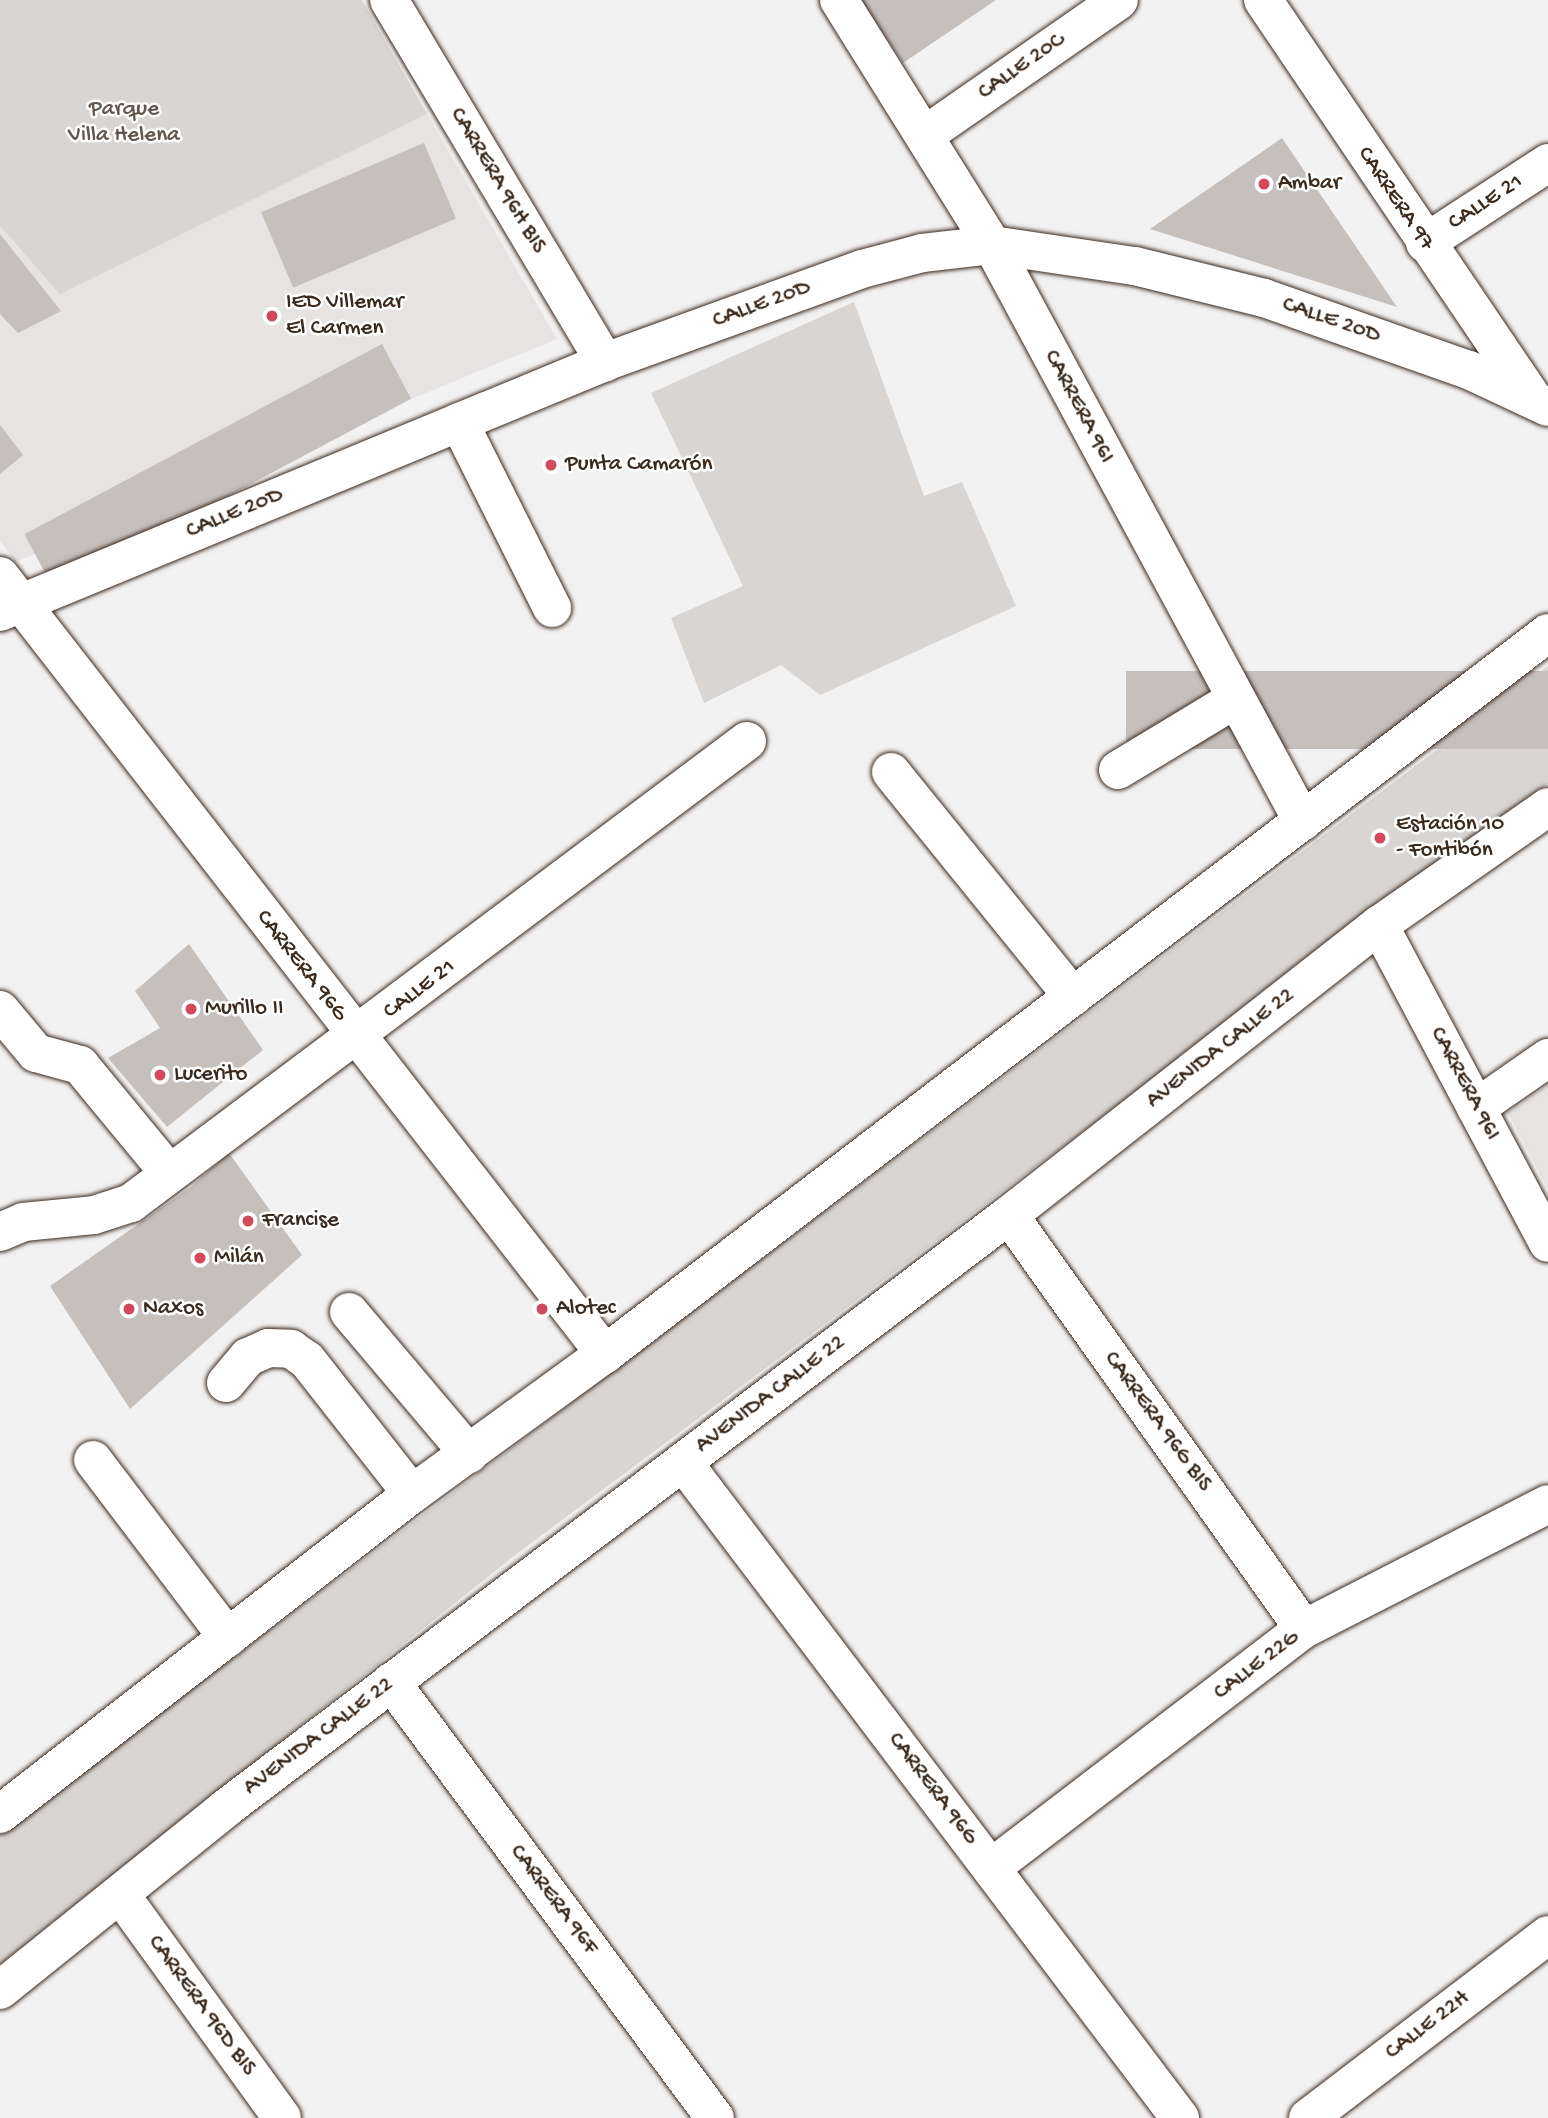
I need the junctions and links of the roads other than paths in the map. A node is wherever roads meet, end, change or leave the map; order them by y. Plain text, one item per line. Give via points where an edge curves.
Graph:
1 (389, 0) edge
2 (839, 0) edge
3 (1119, 0) edge
4 (1263, 0) edge
5 (925, 135) junction
6 (1548, 163) edge
7 (1424, 243) junction
8 (992, 245) junction
9 (605, 362) junction
10 (1539, 401) edge
11 (459, 422) junction
12 (6, 597) edge
13 (552, 608) dead end
14 (1548, 634) edge
15 (1234, 700) junction
16 (747, 741) dead end
17 (1118, 770) dead end
18 (891, 772) dead end
19 (1548, 807) edge
20 (1303, 822) junction
21 (1379, 925) junction
22 (1073, 997) junction
23 (0, 1010) edge
24 (357, 1038) junction
25 (1548, 1058) edge
26 (1476, 1108) junction
27 (169, 1173) junction
28 (1009, 1215) junction
29 (0, 1232) edge
30 (1548, 1243) edge
31 (349, 1311) dead end
32 (605, 1354) junction
33 (226, 1383) dead end
34 (469, 1454) junction
35 (93, 1460) dead end
36 (683, 1462) junction
37 (412, 1494) junction
38 (1548, 1504) edge
39 (1304, 1629) junction
40 (228, 1638) junction
41 (391, 1682) junction
42 (0, 1814) edge
43 (991, 1868) junction
44 (120, 1894) junction
45 (1548, 1934) edge
46 (0, 1990) edge
47 (1174, 2116) edge
48 (282, 2118) edge
49 (715, 2118) edge
50 (1308, 2118) edge

1 - 9 street, CARRERA 96H BIS
2 - 5 street, CARRERA 96I
3 - 5 street, CALLE 20C
4 - 7 street, CARRERA 97
5 - 8 street, CARRERA 96I
6 - 7 street, CALLE 21
7 - 10 street, CARRERA 97
8 - 9 street, CALLE 20D via 922,253 862,269
8 - 10 street, CALLE 20D via 1136,266 1264,298
8 - 15 street, CARRERA 96I
9 - 11 street, CALLE 20D
11 - 12 street, CALLE 20D
11 - 13 street
12 - 24 street, CARRERA 96G
14 - 20 street
15 - 17 street
15 - 20 street, CARRERA 96I
16 - 24 street, CALLE 21
18 - 22 street
19 - 21 street, AVENIDA CALLE 22
20 - 22 street
21 - 26 street, CARRERA 96I
21 - 28 street, AVENIDA CALLE 22
22 - 32 street
23 - 27 street via 36,1053 80,1065
24 - 27 street, CALLE 21
24 - 32 street, CARRERA 96G
25 - 26 street
26 - 30 street, CARRERA 96I
27 - 29 street, CALLE 21 via 131,1203 94,1215 23,1222
28 - 36 street, AVENIDA CALLE 22
28 - 39 street, CARRERA 96G BIS
31 - 34 street
32 - 34 street
33 - 37 street via 248,1357 268,1348 291,1349 307,1360
34 - 37 street
35 - 40 street
36 - 41 street, AVENIDA CALLE 22
36 - 43 street, CARRERA 96G
37 - 40 street
38 - 39 street, CALLE 22G
39 - 43 street, CALLE 22G
40 - 42 street
41 - 44 street, AVENIDA CALLE 22
41 - 49 street, CARRERA 96F
43 - 47 street, CARRERA 96G
44 - 46 street, AVENIDA CALLE 22
44 - 48 street, CARRERA 96D BIS
45 - 50 street, CALLE 22H

